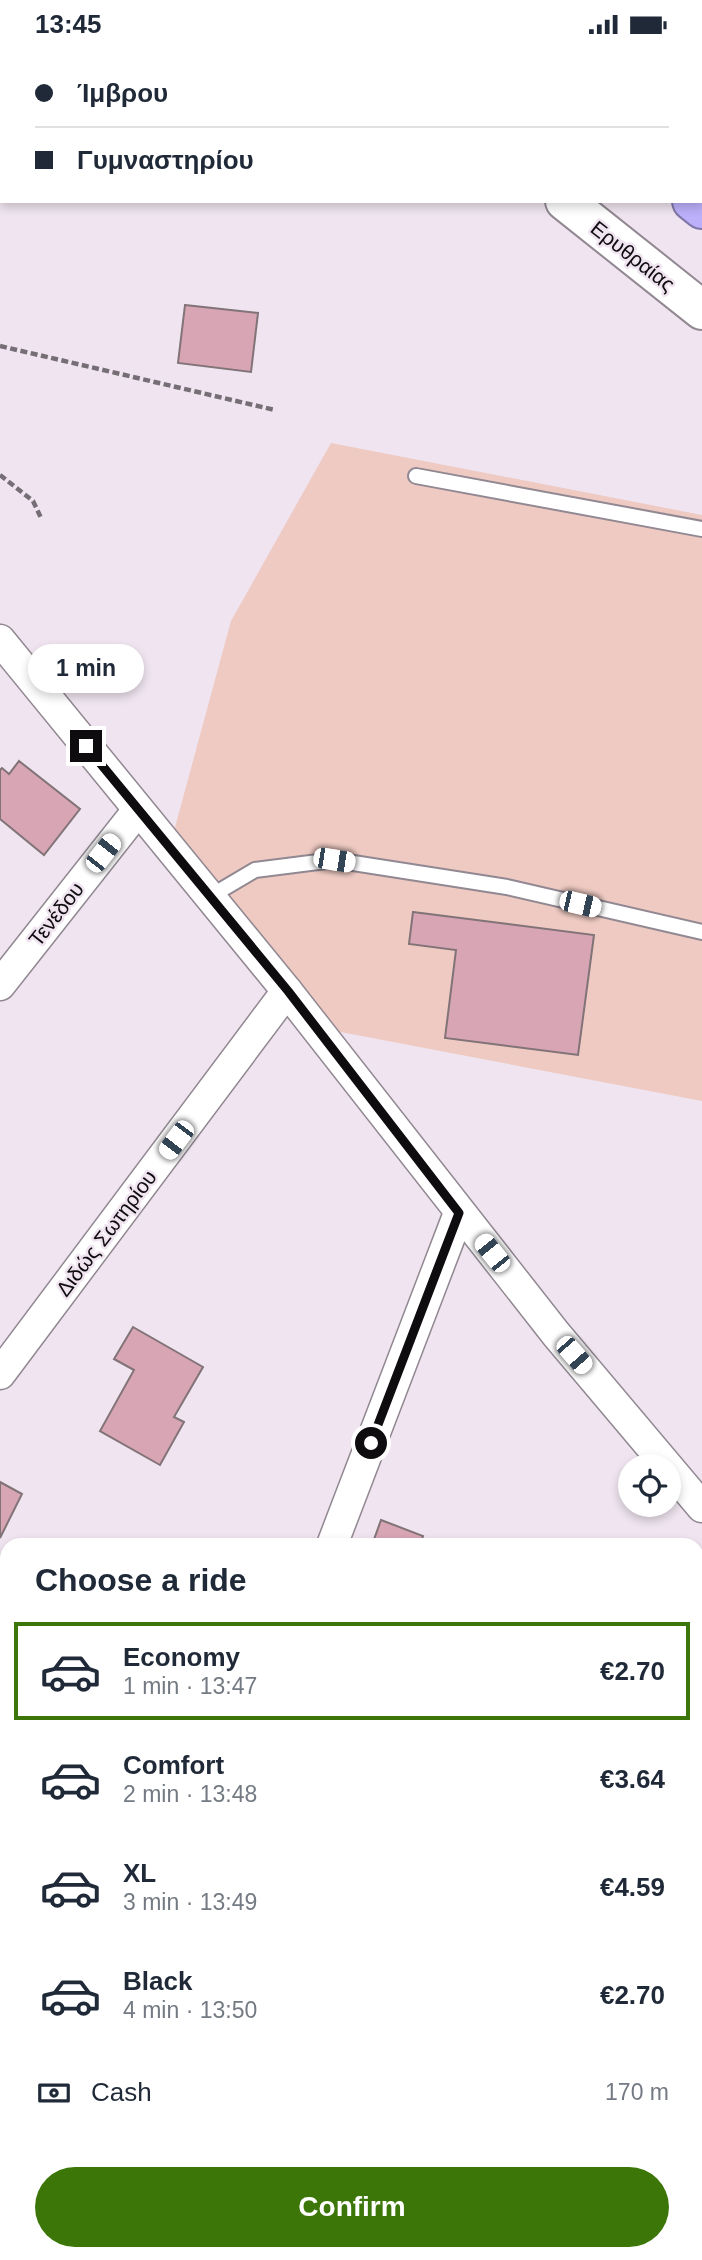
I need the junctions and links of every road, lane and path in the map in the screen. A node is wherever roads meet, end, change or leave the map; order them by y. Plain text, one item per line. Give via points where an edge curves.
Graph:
1 (568, 203) edge
2 (702, 310) edge
3 (0, 346) edge
4 (275, 410) dead end
5 (0, 475) edge
6 (416, 476) dead end
7 (41, 520) dead end
8 (702, 529) edge
9 (0, 640) edge
10 (138, 810) junction
11 (211, 896) junction
12 (702, 932) edge
13 (0, 985) edge
14 (288, 991) junction
15 (459, 1213) junction
16 (0, 1374) edge
17 (702, 1507) edge
18 (335, 1538) edge

1 - 2 main road, Ερυθραίας
3 - 4 path
5 - 7 path via 33,501
6 - 8 lane
9 - 10 street
10 - 11 street
10 - 13 street, Τενέδου
11 - 12 lane via 255,870 334,860 507,887
11 - 14 street
14 - 15 street
14 - 16 street, Διδώς Σωτηρίου
15 - 17 street
15 - 18 street

